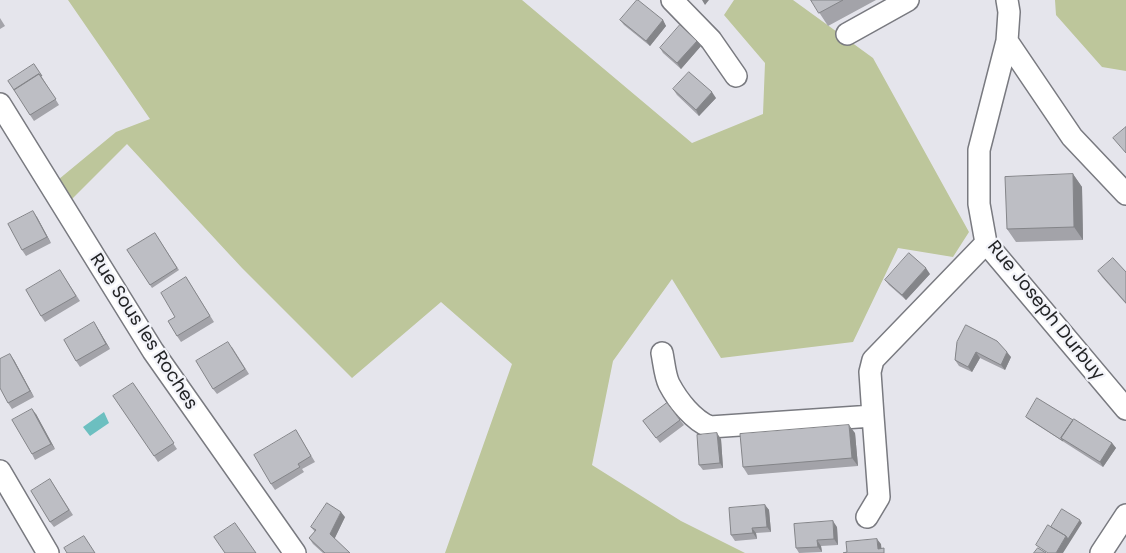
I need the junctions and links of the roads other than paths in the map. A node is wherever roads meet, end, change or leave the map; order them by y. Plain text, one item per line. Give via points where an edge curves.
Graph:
1 (672, 0) edge
2 (908, 0) edge
3 (1007, 0) edge
4 (847, 34) dead end
5 (1007, 41) junction
6 (736, 76) dead end
7 (0, 104) edge
8 (1126, 194) edge
9 (986, 243) junction
10 (662, 353) dead end
11 (1126, 409) edge
12 (873, 416) junction
13 (0, 471) edge
14 (1126, 515) edge
15 (868, 517) dead end
16 (48, 553) edge
17 (294, 553) edge
18 (1102, 553) edge

1 - 6 street via 711,40
2 - 4 street
3 - 5 street, Rue Joseph Durbuy
5 - 8 street via 1072,137
5 - 9 street, Rue Joseph Durbuy via 979,150 979,204
7 - 17 street, Rue Sous les Roches via 152,351
9 - 11 street, Rue Joseph Durbuy
9 - 12 street via 873,360 870,372
10 - 12 street via 668,384 691,415 710,427
12 - 15 street via 879,497
13 - 16 street
14 - 18 street

